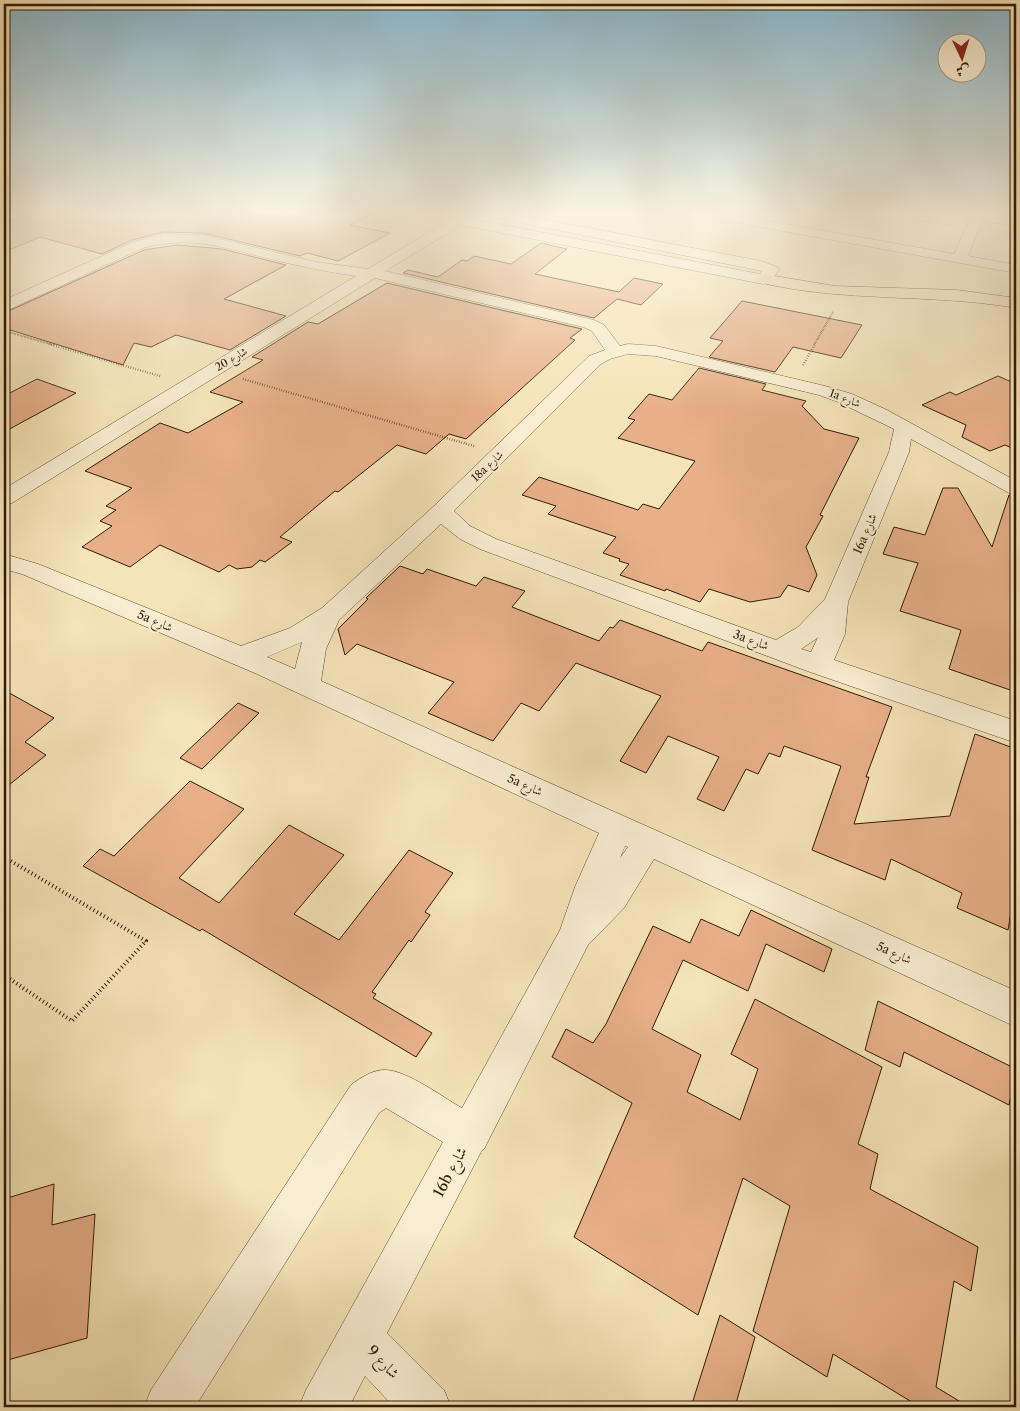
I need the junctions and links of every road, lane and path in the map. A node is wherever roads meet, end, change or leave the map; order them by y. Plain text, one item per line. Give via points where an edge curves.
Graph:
1 (66, 278) edge
2 (365, 278) edge
3 (377, 278) edge
4 (757, 278) edge
5 (763, 279) joint
6 (1016, 303) edge
7 (4, 306) edge
8 (833, 312) dead end
9 (4, 331) edge
10 (615, 351) junction
11 (656, 351) joint
12 (213, 370) junction
13 (793, 383) junction
14 (189, 385) junction
15 (904, 427) junction
16 (500, 454) junction
17 (952, 454) junction
18 (894, 465) junction
19 (1016, 489) edge
20 (4, 498) edge
21 (442, 511) junction
22 (408, 542) junction
23 (488, 544) junction
24 (4, 551) edge
25 (4, 561) edge
26 (30, 569) junction
27 (836, 602) junction
28 (331, 614) junction
29 (779, 650) junction
30 (240, 656) junction
31 (819, 665) junction
32 (307, 686) junction
33 (1016, 732) edge
34 (618, 828) junction
35 (648, 842) junction
36 (4, 858) edge
37 (575, 936) junction
38 (4, 975) edge
39 (1016, 1009) edge
40 (470, 1135) junction
41 (360, 1338) junction
42 (168, 1407) edge
43 (323, 1407) edge
44 (427, 1407) edge

1 - 7 street
2 - 12 street, شارع 20
3 - 10 street via 588,323 598,328
4 - 5 street
5 - 6 main road via 857,292 966,294
8 - 13 path
9 - 14 path
10 - 11 street, 18a شارع
10 - 16 street, 18a شارع via 595,360
11 - 13 street, 1a شارع
12 - 14 street, شارع 20
12 - 16 path
13 - 15 street, 1a شارع via 845,398
14 - 20 street, شارع 20
15 - 17 street, 1a شارع
15 - 18 street, 16a شارع
16 - 21 street, 18a شارع
17 - 18 street via 919,456
17 - 19 street, 1a شارع
18 - 27 street, 16a شارع
21 - 22 street, 18a شارع
21 - 23 street, 3a شارع via 464,533
22 - 23 street, 3a شارع via 440,540
22 - 28 street, 18a شارع
23 - 29 street, 3a شارع
24 - 26 street, 5a شارع
25 - 26 street, 5a شارع
26 - 30 street, 5a شارع
27 - 29 street, 16a شارع via 813,628
27 - 31 street, 16a شارع via 832,634
28 - 30 street, 18a شارع via 281,643
28 - 32 street, 18a شارع via 322,626 310,655
29 - 31 street, 3a شارع
30 - 32 street, 5a شارع
31 - 33 street, 3a شارع
32 - 34 street, 5a شارع
34 - 35 street, 5a شارع
34 - 37 street, 16b شارع via 591,887
35 - 37 street, 16b شارع via 612,898
35 - 39 street, 5a شارع
36 - 38 path via 146,941 72,1021
37 - 40 street, 16b شارع
40 - 41 street, 16b شارع
40 - 42 street via 395,1091 387,1088 371,1093
41 - 43 street, 16b شارع
41 - 44 street, شارع 9

